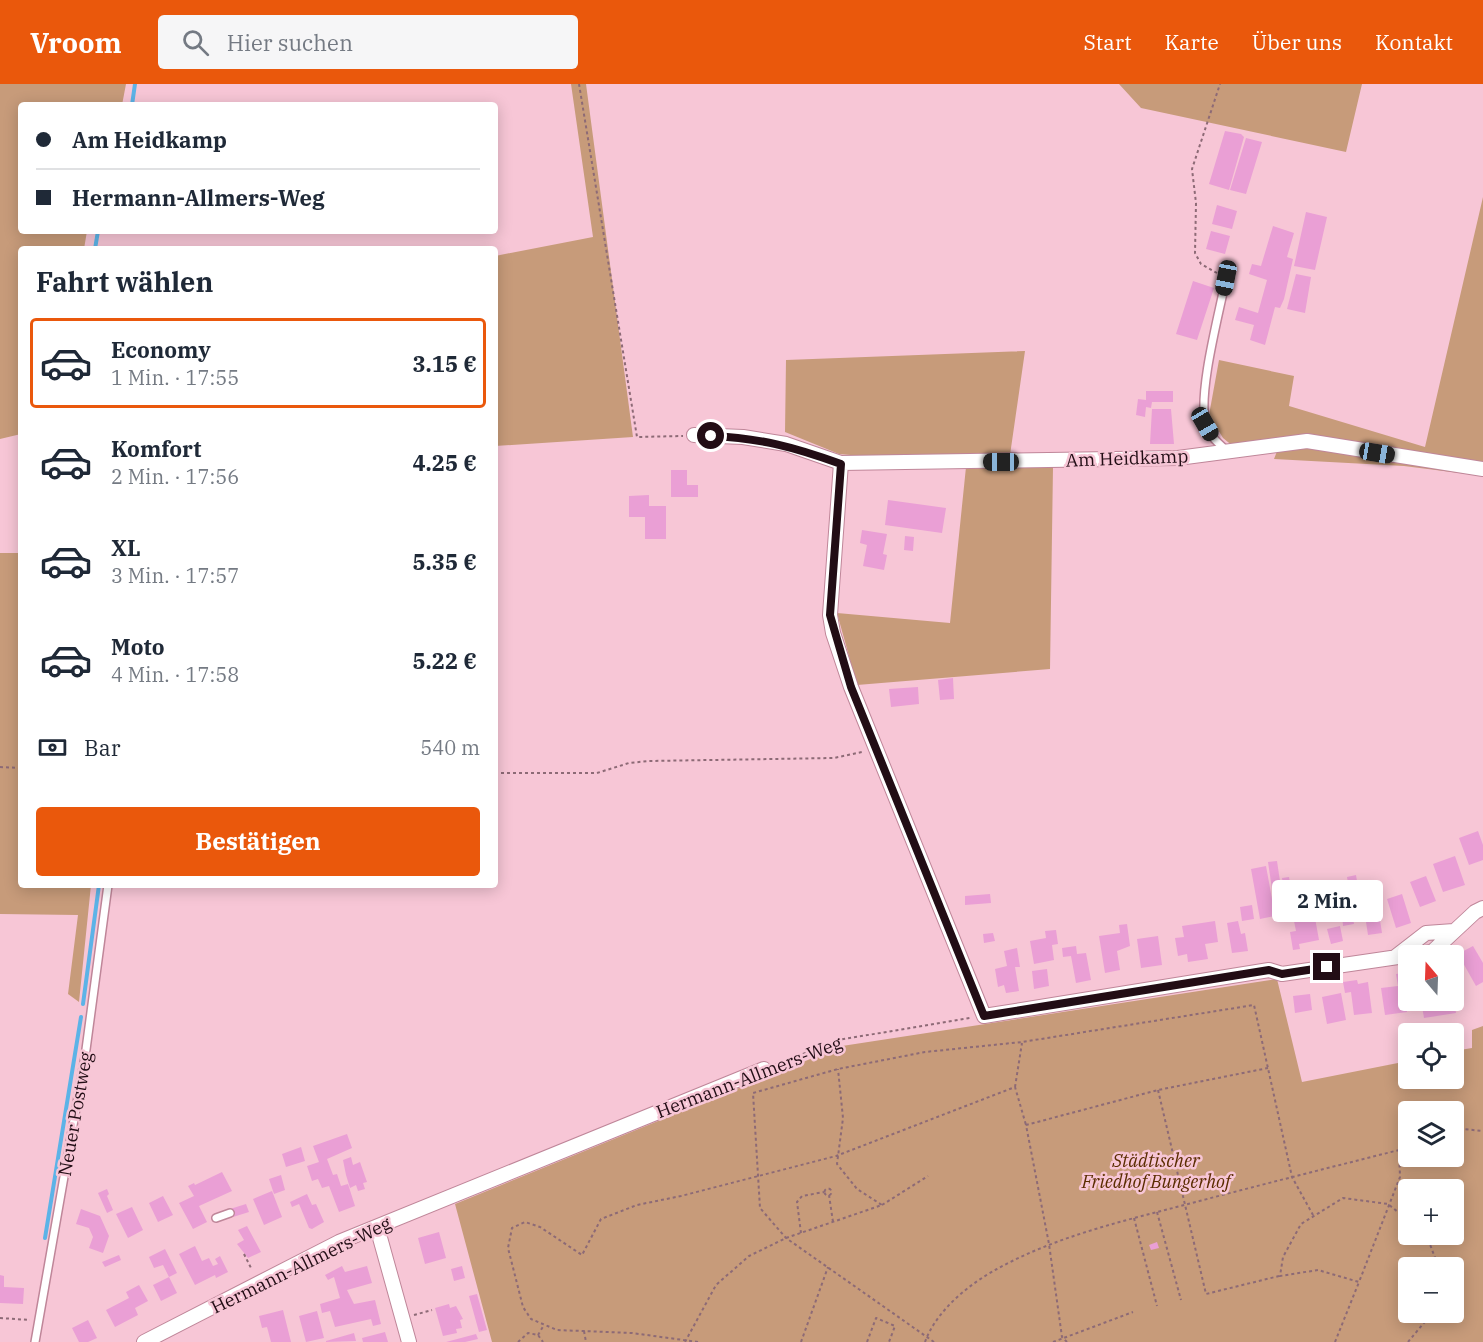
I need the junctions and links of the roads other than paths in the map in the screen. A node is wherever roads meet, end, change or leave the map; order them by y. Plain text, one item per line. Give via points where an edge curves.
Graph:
1 (1226, 278) road end
2 (694, 435) road end
3 (1229, 453) junction
4 (841, 464) junction
5 (1483, 469) edge
6 (108, 888) edge
7 (1483, 908) edge
8 (764, 1069) road end
9 (230, 1213) dead end
10 (216, 1218) dead end
11 (377, 1227) junction
12 (35, 1342) edge
13 (144, 1342) edge
14 (409, 1342) edge

1 - 3 lane via 1205,392 1205,424
2 - 4 street, Am Heidkamp via 786,444
3 - 4 street, Am Heidkamp via 1115,461
3 - 5 street, Am Heidkamp via 1307,441
4 - 7 street via 830,615 851,687 984,1016 1269,970 1282,974 1432,952
6 - 12 lane, Neuer Postweg via 85,1057
8 - 11 street, Hermann-Allmers-Weg
9 - 10 lane
11 - 13 street, Hermann-Allmers-Weg via 339,1242
11 - 14 street

